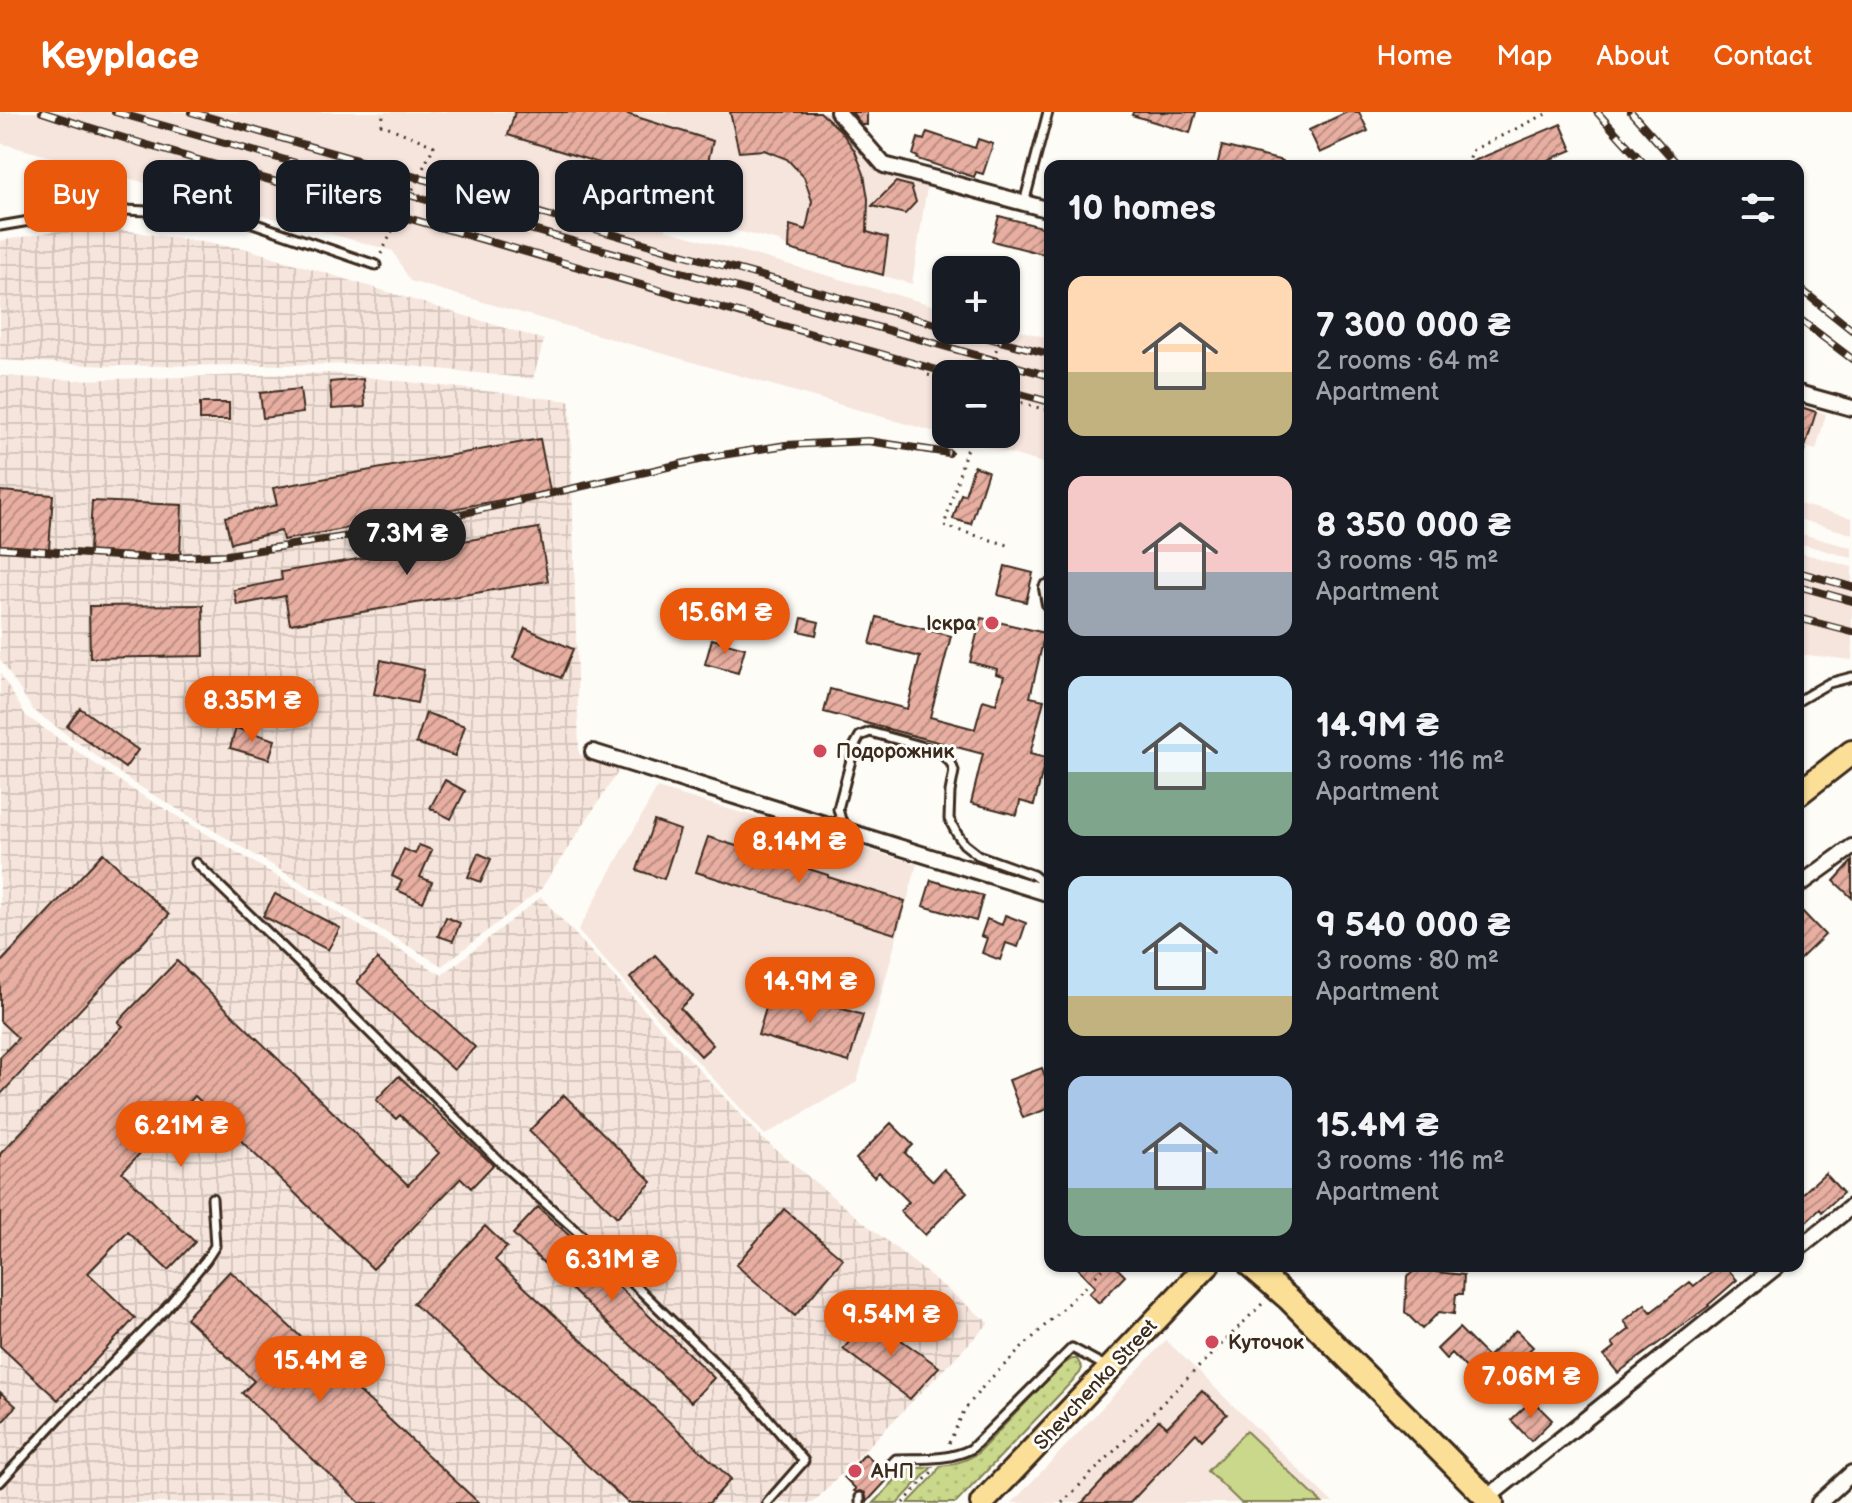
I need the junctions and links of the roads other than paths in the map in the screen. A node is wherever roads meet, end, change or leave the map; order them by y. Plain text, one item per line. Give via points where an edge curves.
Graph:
1 (838, 112) edge
2 (1048, 112) edge
3 (1024, 203) junction
4 (1044, 208) edge
5 (0, 226) edge
6 (376, 265) road end
7 (1804, 395) edge
8 (1852, 408) edge
9 (1852, 677) edge
10 (1804, 698) edge
11 (593, 752) dead end
12 (1852, 752) edge
13 (1804, 789) edge
14 (862, 836) junction
15 (1852, 847) edge
16 (196, 863) dead end
17 (1804, 882) edge
18 (1044, 886) edge
19 (1044, 890) edge
20 (212, 1198) dead end
21 (1852, 1206) edge
22 (1804, 1244) edge
23 (1201, 1272) edge
24 (1258, 1272) edge
25 (1770, 1272) edge
26 (1109, 1368) junction
27 (884, 1471) dead end
28 (1852, 1473) edge
29 (0, 1482) edge
30 (1489, 1500) edge
31 (767, 1503) edge
32 (982, 1503) edge
33 (1819, 1503) edge

1 - 3 street via 884,165
2 - 3 lane
3 - 4 street
5 - 6 lane via 100,209 196,213 247,221
7 - 8 street
9 - 10 lane
11 - 14 street
12 - 13 main road
14 - 18 lane via 841,820 838,809 858,739 870,732 946,757 954,771 949,819 964,844 978,855 1033,875
14 - 19 street
15 - 17 street
16 - 31 lane via 506,1168 746,1393 804,1461
20 - 29 lane via 215,1246 206,1260
21 - 22 street
23 - 26 main road, Shevchenka Street
24 - 30 main road
25 - 30 street
26 - 27 lane via 1072,1348 971,1449 942,1458 896,1459
26 - 32 main road, Shevchenka Street
28 - 33 street

